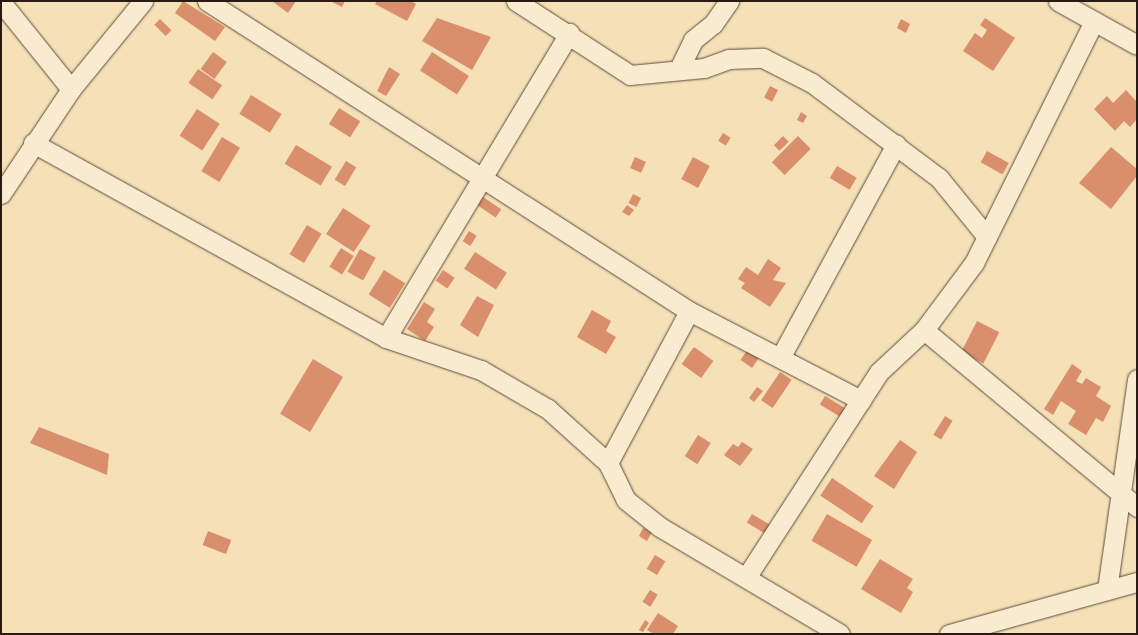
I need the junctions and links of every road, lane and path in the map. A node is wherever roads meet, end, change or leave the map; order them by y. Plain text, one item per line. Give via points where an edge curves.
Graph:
1 (143, 1) edge
2 (207, 1) edge
3 (516, 1) edge
4 (729, 1) edge
5 (1058, 1) edge
6 (2, 3) edge
7 (1094, 21) junction
8 (569, 33) junction
9 (1137, 45) edge
10 (678, 69) junction
11 (71, 89) junction
12 (33, 143) junction
13 (896, 144) junction
14 (482, 178) junction
15 (1, 194) edge
16 (987, 237) junction
17 (689, 311) junction
18 (924, 330) junction
19 (386, 338) junction
20 (780, 358) junction
21 (1137, 379) edge
22 (861, 400) junction
23 (608, 463) junction
24 (1121, 494) junction
25 (1137, 507) edge
26 (747, 576) junction
27 (1137, 582) edge
28 (1107, 590) junction
29 (840, 634) edge
30 (949, 634) edge

1 - 11 street
2 - 14 street
3 - 8 street
4 - 10 street via 713,24 693,40
5 - 7 street
6 - 11 street
7 - 9 street
7 - 16 street
8 - 10 street via 630,75
8 - 14 street
10 - 13 street via 704,68 729,59 763,58 812,83
11 - 12 street
12 - 15 street
12 - 19 street
13 - 16 street via 939,178
13 - 20 street
14 - 17 street
14 - 19 street
16 - 18 street via 974,263
17 - 20 street
17 - 23 street
18 - 22 street via 879,372
18 - 24 street
19 - 23 street via 481,370 548,409
20 - 22 street
21 - 24 street
22 - 26 street
23 - 26 street via 626,500 660,527
24 - 25 street
24 - 28 street
26 - 29 street
27 - 28 street
28 - 30 street

